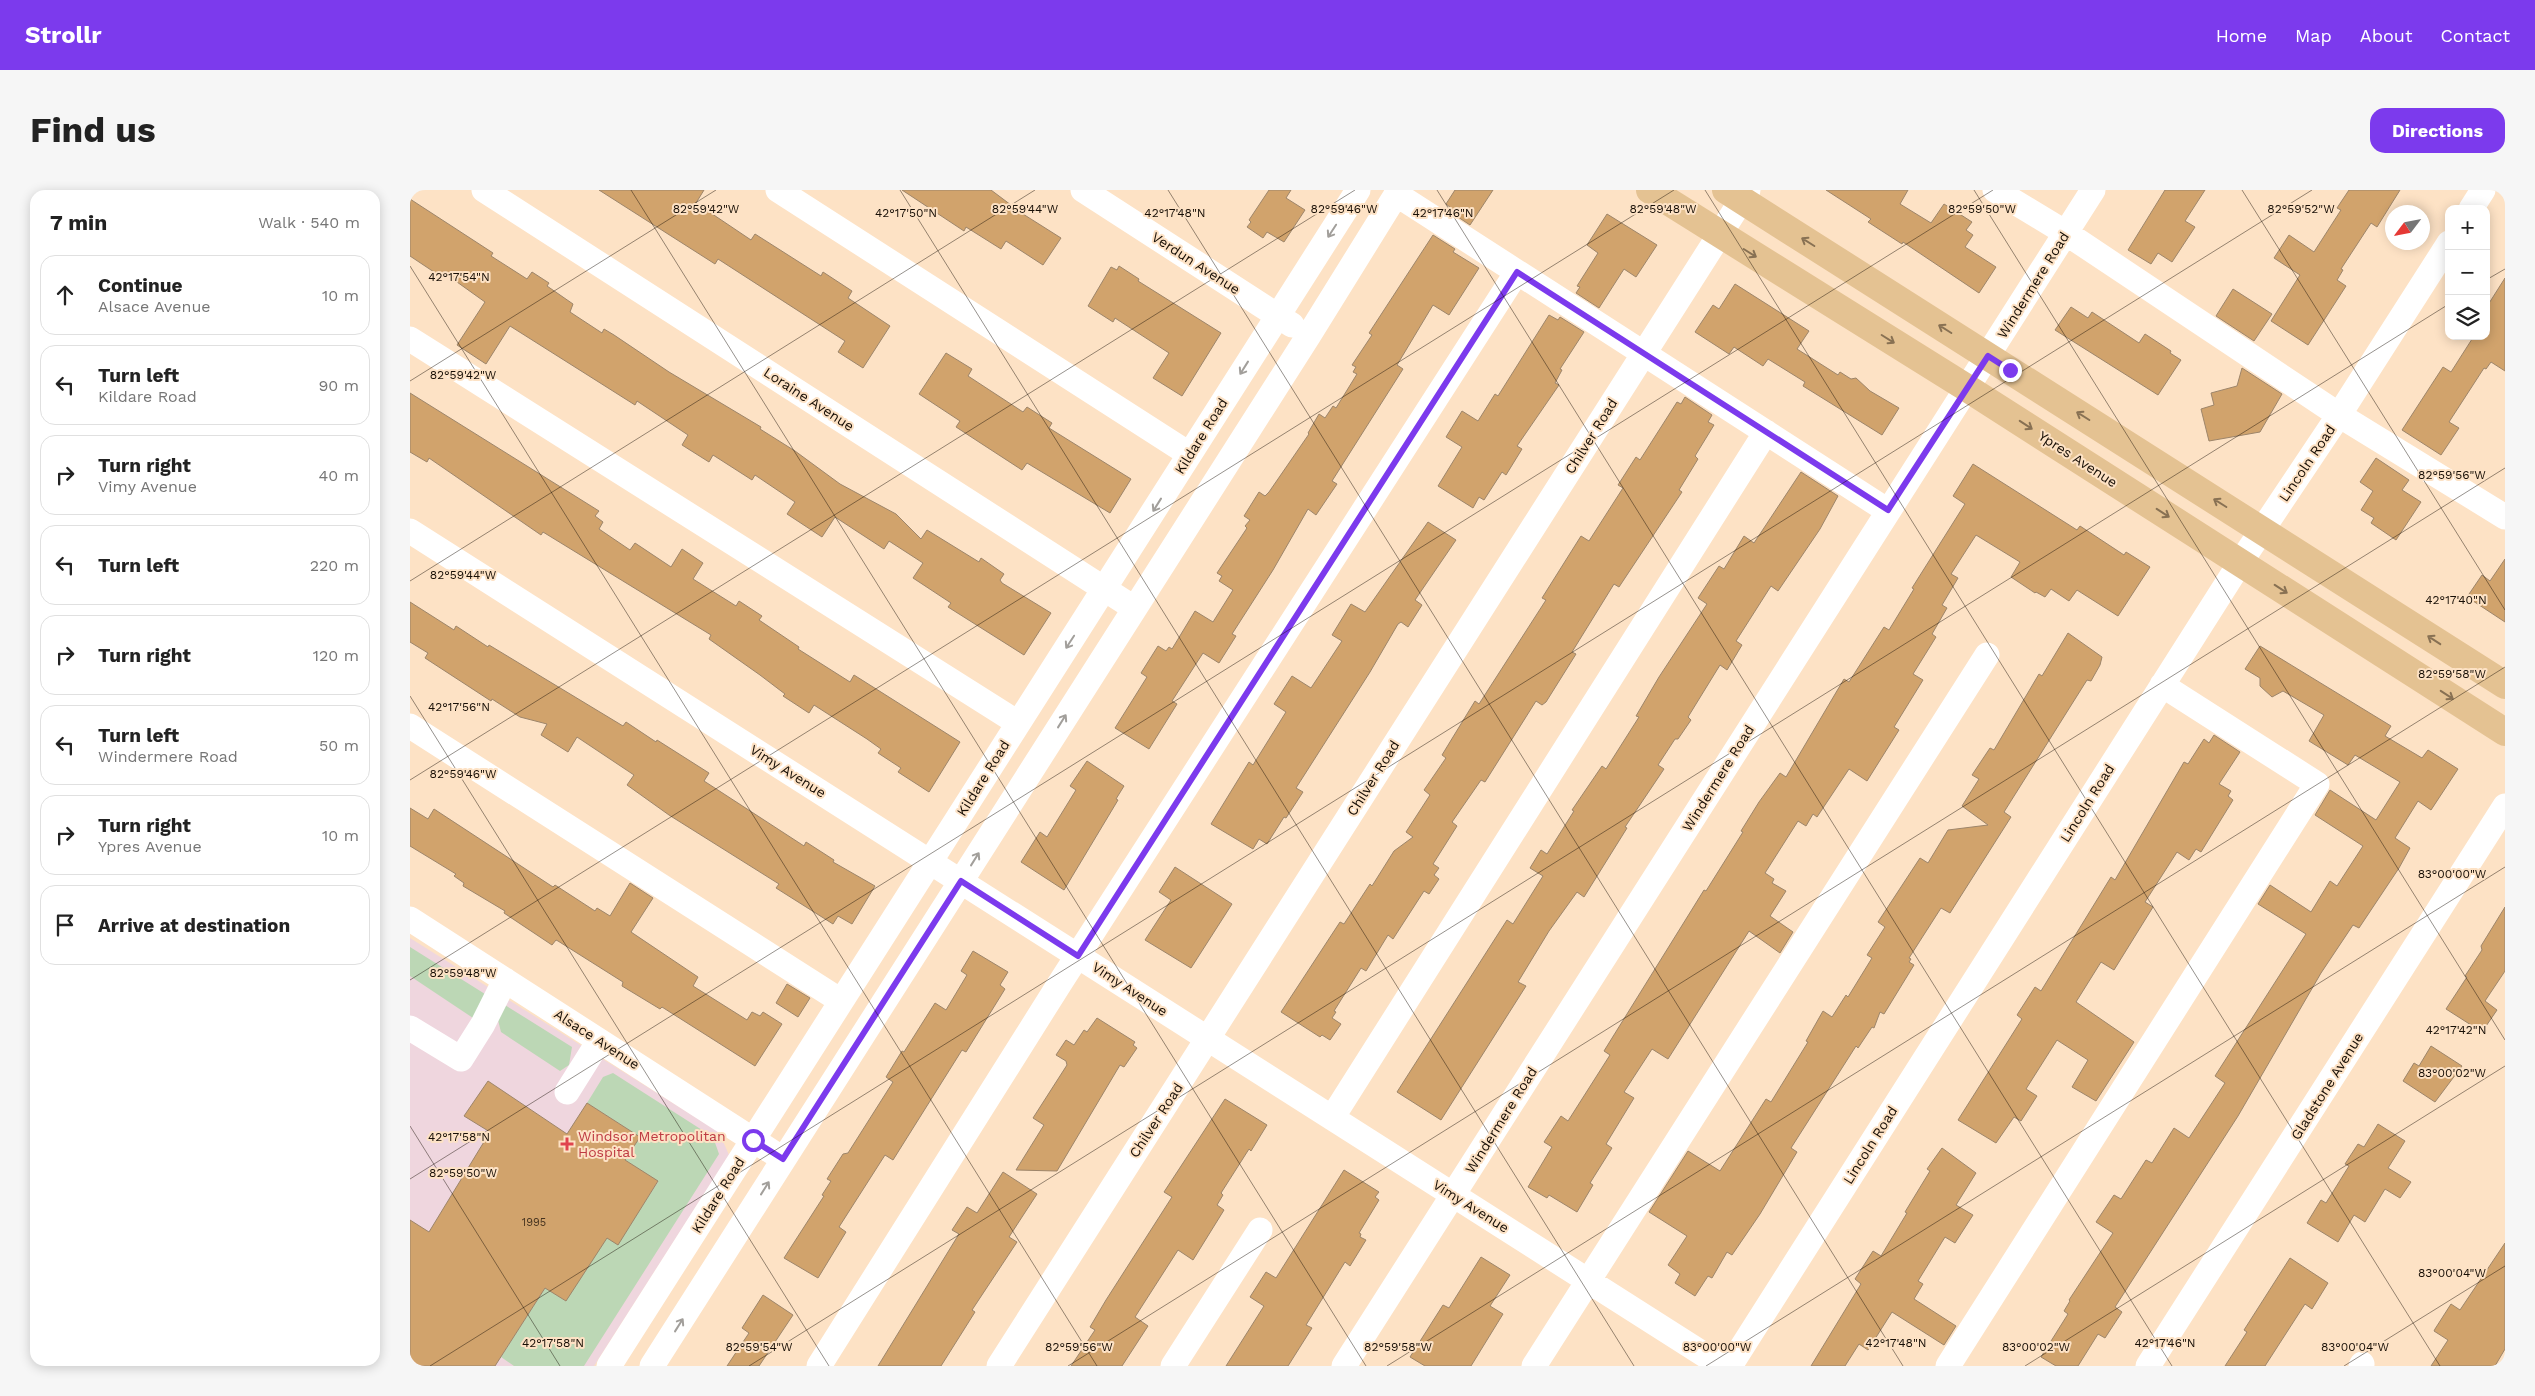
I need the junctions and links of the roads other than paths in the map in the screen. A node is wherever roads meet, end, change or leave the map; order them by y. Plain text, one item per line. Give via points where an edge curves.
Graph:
1 (484, 190) edge
2 (778, 190) edge
3 (1083, 190) edge
4 (1358, 190) edge
5 (1650, 190) edge
6 (1995, 190) edge
7 (2093, 190) edge
8 (2483, 190) edge
9 (1398, 192) edge
10 (1739, 193) edge
11 (2474, 205) edge
12 (2066, 233) junction
13 (1720, 234) junction
14 (2445, 249) edge
15 (1517, 272) junction
16 (1278, 315) junction
17 (1309, 335) junction
18 (410, 339) edge
19 (1644, 353) junction
20 (1988, 356) junction
21 (1967, 388) junction
22 (2339, 415) junction
23 (1766, 432) junction
24 (1189, 454) junction
25 (2501, 506) edge
26 (1888, 510) junction
27 (2261, 529) junction
28 (410, 531) edge
29 (2240, 563) junction
30 (1104, 589) junction
31 (1134, 608) junction
32 (1988, 655) dead end
33 (2162, 685) junction
34 (2505, 685) edge
35 (1018, 723) junction
36 (410, 726) edge
37 (2505, 732) edge
38 (2505, 806) edge
39 (930, 862) junction
40 (961, 881) junction
41 (410, 919) edge
42 (1078, 956) junction
43 (505, 980) junction
44 (841, 1001) junction
45 (410, 1028) edge
46 (1207, 1038) junction
47 (599, 1041) junction
48 (567, 1092) dead end
49 (1332, 1118) junction
50 (753, 1140) junction
51 (783, 1159) junction
52 (1454, 1195) junction
53 (1260, 1230) dead end
54 (1588, 1281) junction
55 (609, 1366) edge
56 (652, 1366) edge
57 (819, 1366) edge
58 (999, 1366) edge
59 (1173, 1366) edge
60 (1344, 1366) edge
61 (1534, 1366) edge
62 (1722, 1366) edge
63 (1730, 1366) edge
64 (1948, 1366) edge
65 (2148, 1366) edge

1 - 30 street, Loraine Avenue
2 - 24 street
3 - 16 street, Verdun Avenue
4 -> 16 street, Kildare Road
5 - 13 main road, Ypres Avenue
6 - 12 street
7 - 12 street, Windermere Road
8 - 11 street
9 - 15 street
9 - 17 street
10 - 13 street, Chilver Road
20 -> 10 main road
12 - 20 street, Windermere Road
12 - 22 street
13 - 19 street, Chilver Road
13 -> 21 main road, Ypres Avenue
14 - 22 street, Lincoln Road
15 - 19 street
15 - 42 street
16 - 17 street, Verdun Avenue
16 -> 24 street, Kildare Road
17 - 31 street
18 - 35 street
19 - 23 street
19 - 46 street, Chilver Road
20 - 21 street, Windermere Road
27 -> 20 main road
21 - 26 street, Windermere Road
21 -> 29 main road, Ypres Avenue
22 - 25 street
22 - 27 street, Lincoln Road
23 - 26 street
23 - 49 street
24 -> 30 street, Kildare Road
26 - 52 street, Windermere Road
27 - 29 street, Lincoln Road
34 -> 27 main road
28 - 39 street, Vimy Avenue
29 - 33 street, Lincoln Road
29 -> 37 main road, Ypres Avenue
30 - 31 street, Loraine Avenue
30 -> 35 street, Kildare Road
40 -> 31 street
32 - 54 street
33 - 63 street, Lincoln Road
33 - 64 street via 2317,784
35 - 39 street, Kildare Road
36 - 44 street
38 - 65 street, Gladstone Avenue
39 - 40 street, Vimy Avenue
39 - 44 street, Kildare Road
40 - 42 street, Vimy Avenue
40 - 51 street
41 - 43 street, Alsace Avenue
42 - 46 street, Vimy Avenue
42 - 57 street
43 - 45 street via 461,1059
43 - 47 street, Alsace Avenue
44 - 50 street, Kildare Road
46 - 49 street, Vimy Avenue
46 - 58 street, Chilver Road
47 - 48 street
47 - 50 street, Alsace Avenue
49 - 52 street, Vimy Avenue
50 - 51 street, Alsace Avenue
50 - 55 street, Kildare Road
56 -> 51 street
52 - 54 street, Vimy Avenue
52 - 60 street, Windermere Road
53 - 59 street
54 - 61 street
54 - 62 street, Vimy Avenue

